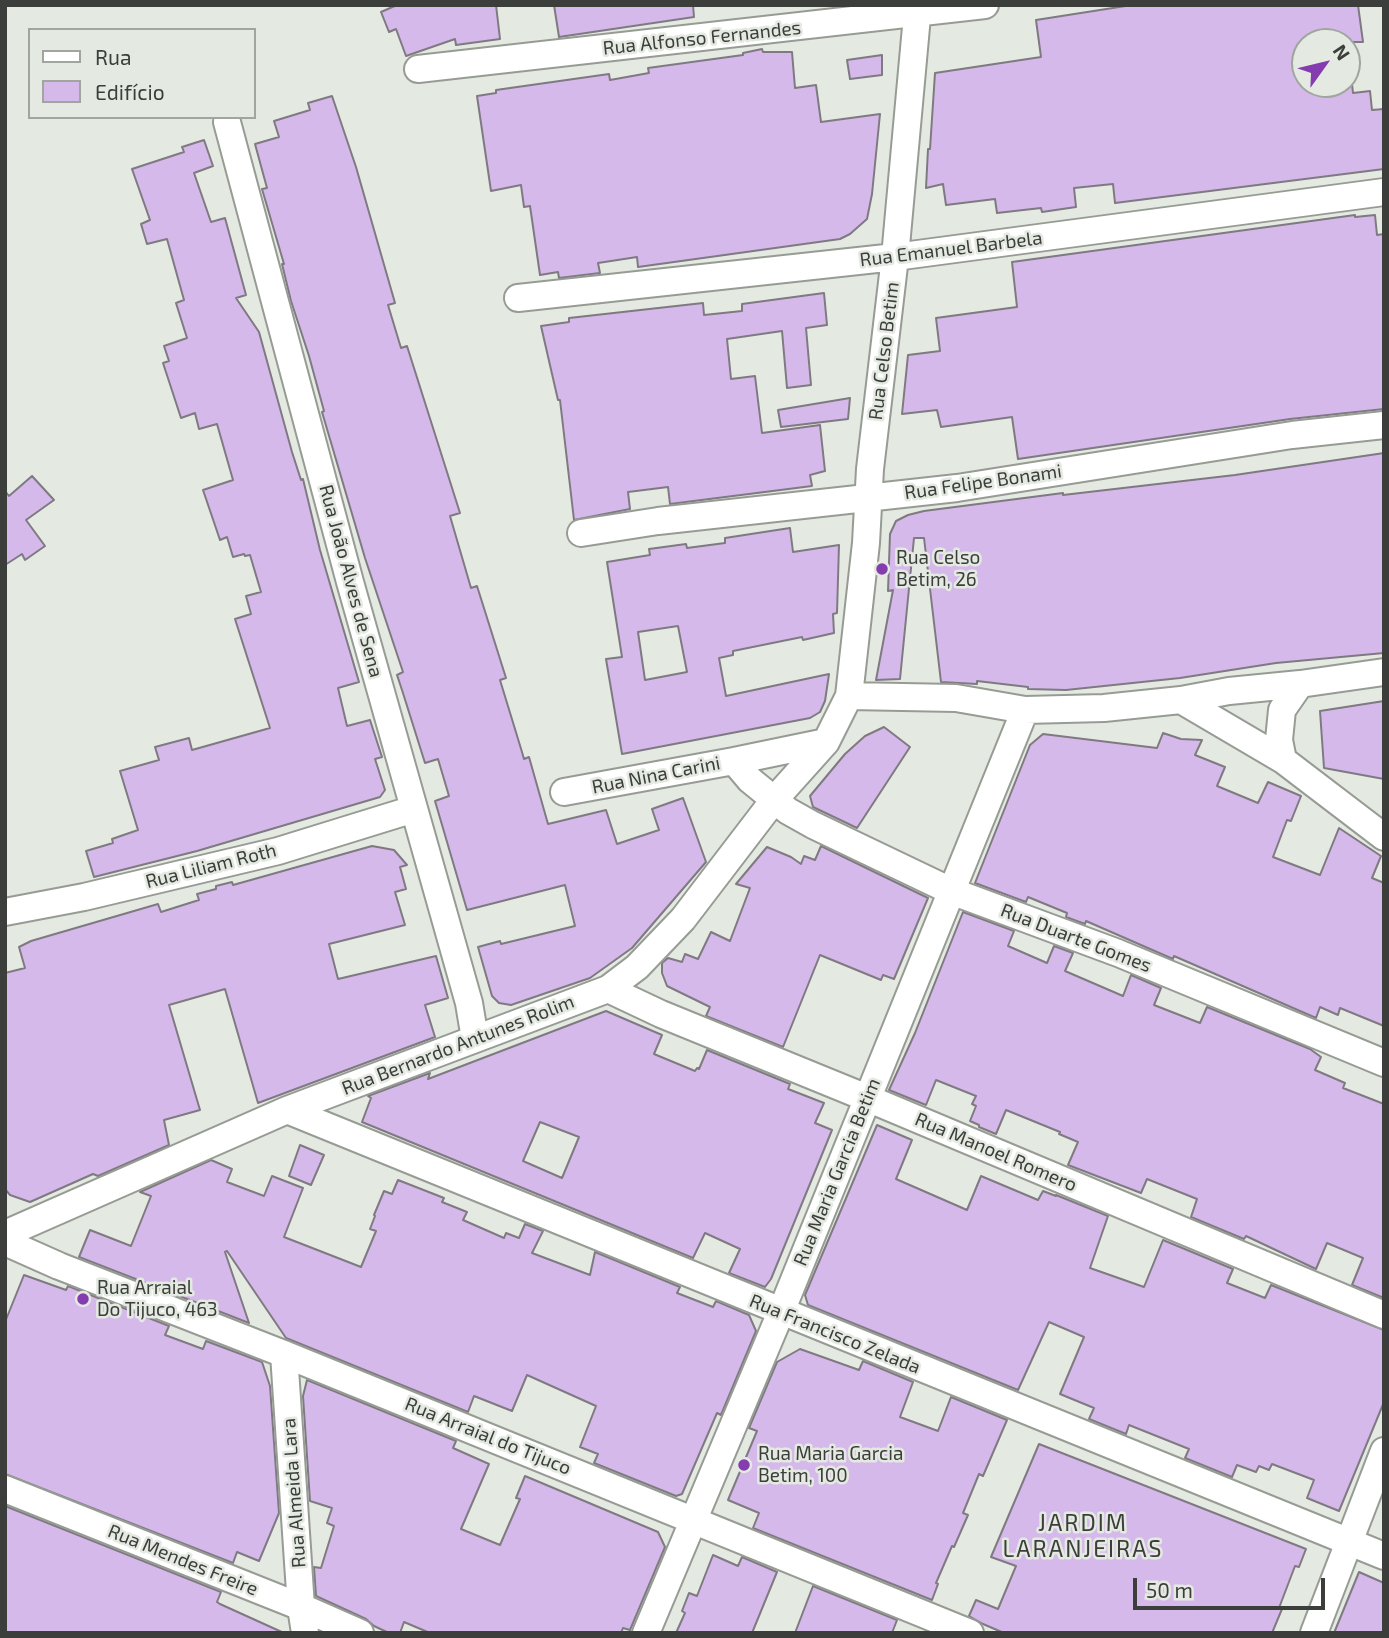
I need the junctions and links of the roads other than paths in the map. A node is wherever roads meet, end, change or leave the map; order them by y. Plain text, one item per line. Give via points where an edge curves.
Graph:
1 (985, 5) edge
2 (917, 10) edge
3 (418, 69) dead end
4 (227, 122) dead end
5 (1384, 192) edge
6 (895, 257) junction
7 (518, 298) dead end
8 (1384, 425) edge
9 (869, 497) junction
10 (581, 533) dead end
11 (1384, 671) edge
12 (1300, 684) junction
13 (849, 696) junction
14 (1181, 700) junction
15 (1025, 710) junction
16 (826, 742) junction
17 (1283, 760) junction
18 (734, 761) junction
19 (564, 792) dead end
20 (774, 800) junction
21 (414, 809) junction
22 (1384, 837) edge
23 (951, 891) junction
24 (5, 912) edge
25 (608, 989) junction
26 (475, 1039) junction
27 (1384, 1063) edge
28 (867, 1098) junction
29 (287, 1110) junction
30 (5, 1234) edge
31 (5, 1242) edge
32 (781, 1312) junction
33 (1384, 1315) edge
34 (284, 1354) junction
35 (1384, 1451) edge
36 (5, 1489) edge
37 (694, 1519) junction
38 (1349, 1542) junction
39 (1384, 1556) edge
40 (303, 1620) edge
41 (359, 1633) edge
42 (646, 1633) edge
43 (970, 1633) edge
44 (1314, 1633) edge

1 - 2 street, Rua Alfonso Fernandes
2 - 3 street, Rua Alfonso Fernandes
2 - 6 street, Rua Celso Betim
4 - 21 street, Rua João Alves de Sena
5 - 6 street, Rua Emanuel Barbela
6 - 7 street, Rua Emanuel Barbela
6 - 9 street, Rua Celso Betim
8 - 9 street, Rua Felipe Bonami
9 - 10 street, Rua Felipe Bonami
9 - 13 street, Rua Celso Betim
11 - 12 street
12 - 14 street
12 - 17 street via 1282,710 1279,740
13 - 15 street via 956,698
13 - 16 street, Rua Bernardo Antunes Rolim
14 - 15 street
14 - 17 street
15 - 23 street, Rua Maria Garcia Betim
16 - 18 street
16 - 20 street, Rua Bernardo Antunes Rolim
17 - 22 street
18 - 19 street, Rua Nina Carini
18 - 20 street, Rua Nina Carini
20 - 23 street, Rua Duarte Gomes via 814,825
20 - 25 street, Rua Bernardo Antunes Rolim via 683,919
21 - 24 street, Rua Liliam Roth via 278,851
21 - 26 street, Rua João Alves de Sena
23 - 27 street, Rua Duarte Gomes via 1118,953
23 - 28 street, Rua Maria Garcia Betim
25 - 26 street, Rua Bernardo Antunes Rolim
25 - 28 street, Rua Manoel Romero
26 - 29 street, Rua Bernardo Antunes Rolim
28 - 32 street, Rua Maria Garcia Betim
28 - 33 street, Rua Manoel Romero
29 - 30 street, Rua Bernardo Antunes Rolim
29 - 32 street, Rua Francisco Zelada
31 - 34 street, Rua Arraial do Tijuco
32 - 37 street, Rua Maria Garcia Betim
32 - 38 street, Rua Francisco Zelada
34 - 37 street, Rua Arraial do Tijuco
34 - 40 street, Rua Almeida Lara
35 - 38 street
36 - 40 street, Rua Mendes Freire
37 - 42 street, Rua Maria Garcia Betim
37 - 43 street, Rua Arraial do Tijuco
38 - 39 street, Rua Francisco Zelada
38 - 44 street
40 - 41 street, Rua Mendes Freire

